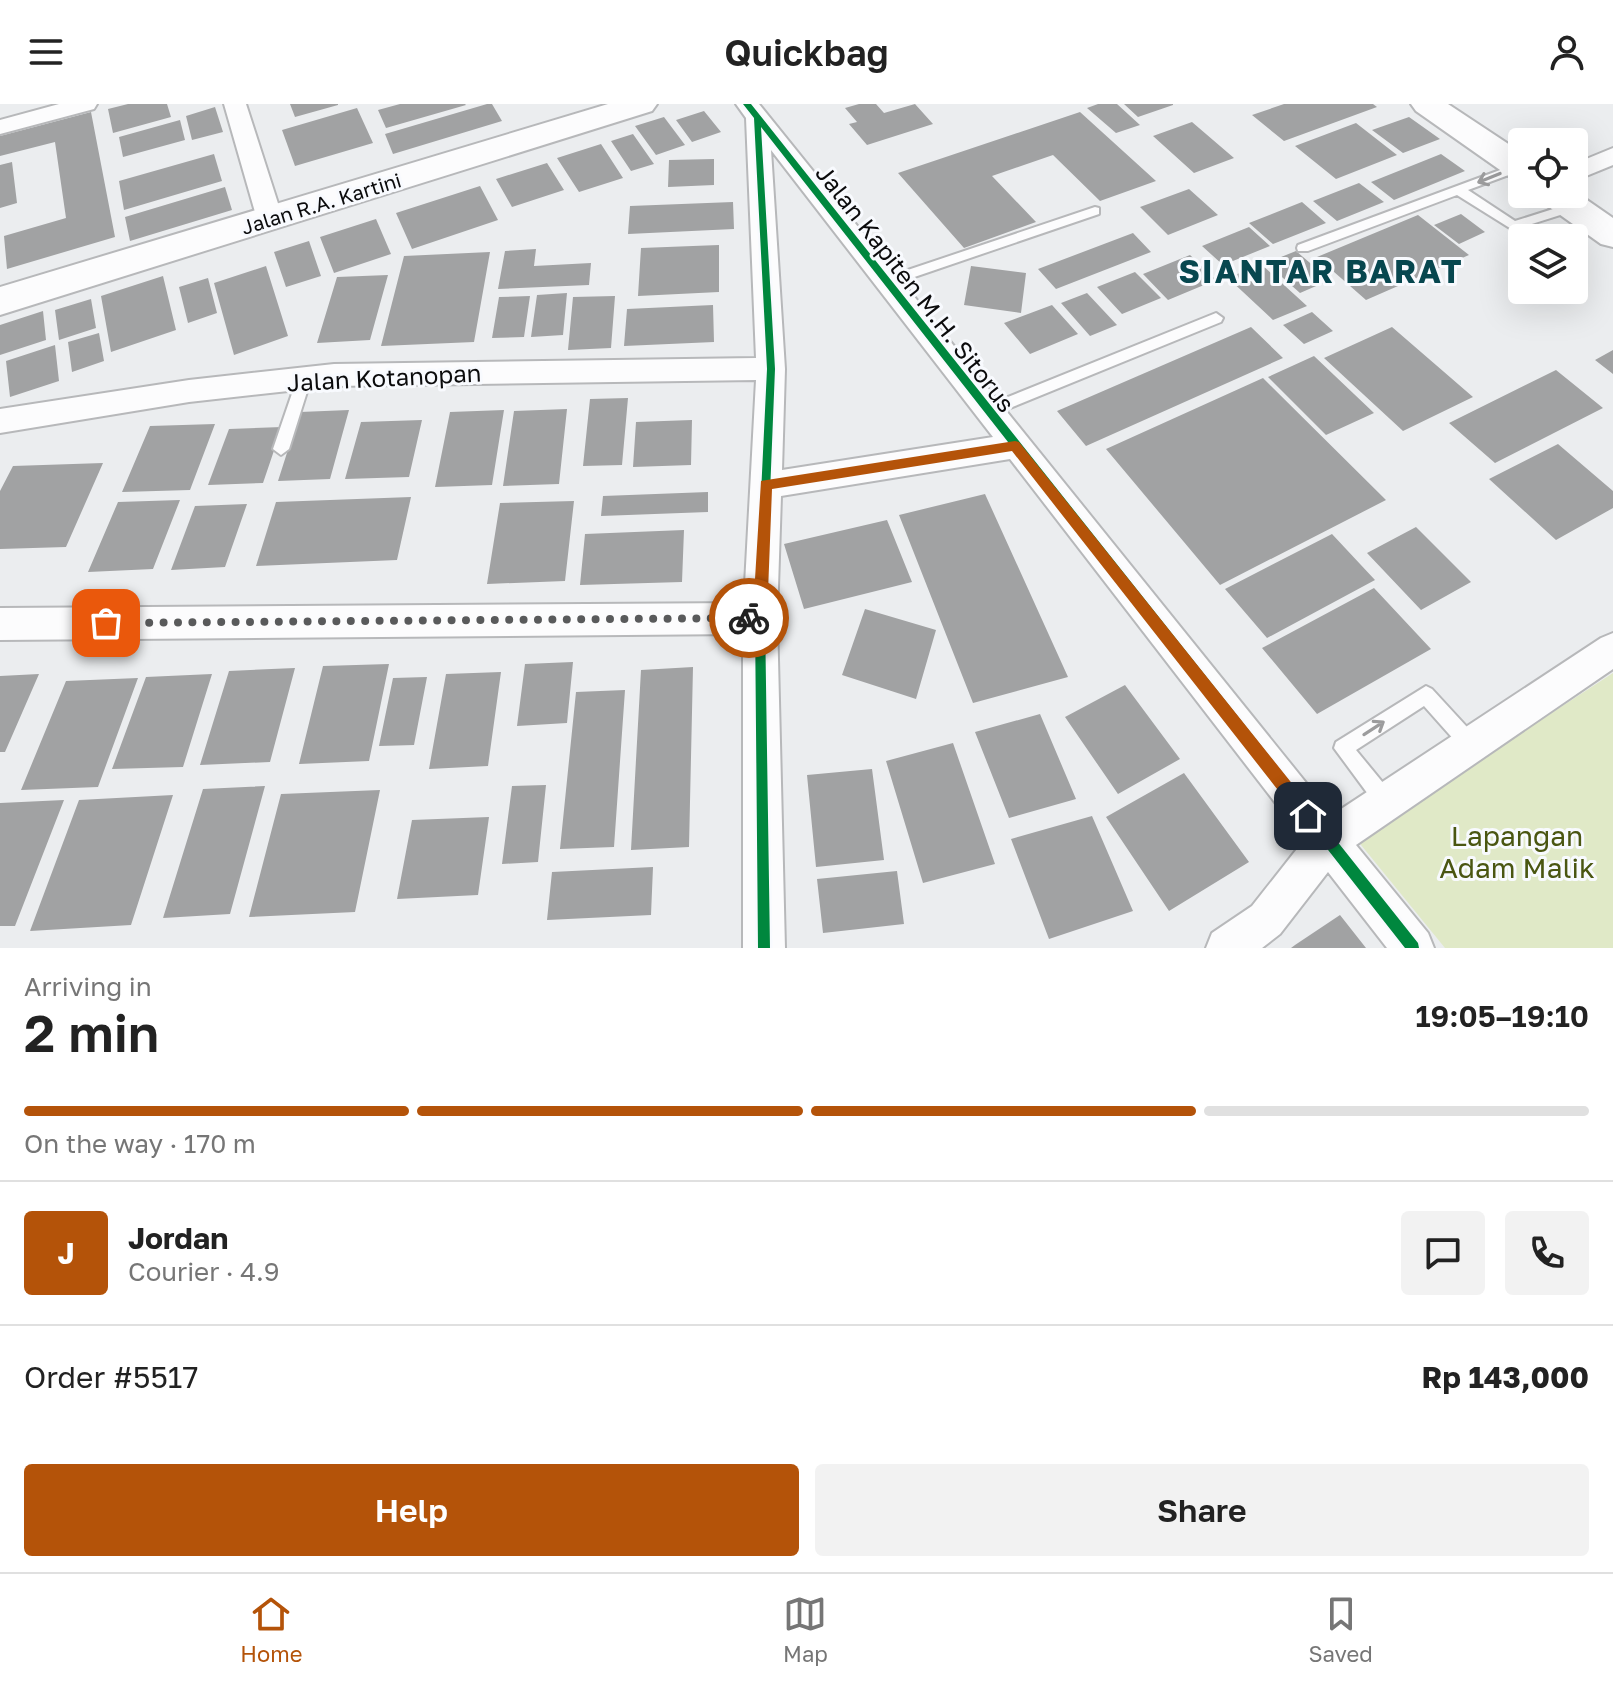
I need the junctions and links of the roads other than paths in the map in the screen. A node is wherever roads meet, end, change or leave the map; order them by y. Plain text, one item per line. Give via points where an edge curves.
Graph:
1 (86, 104) edge
2 (235, 104) edge
3 (641, 104) edge
4 (1427, 104) edge
5 (752, 111) edge
6 (0, 127) edge
7 (1613, 156) edge
8 (1508, 160) edge
9 (1508, 172) edge
10 (1588, 175) edge
11 (1459, 190) junction
12 (1541, 208) edge
13 (1585, 208) edge
14 (1095, 211) dead end
15 (270, 219) junction
16 (1613, 235) edge
17 (1303, 248) dead end
18 (886, 282) junction
19 (0, 301) edge
20 (1216, 318) dead end
21 (771, 369) junction
22 (304, 379) junction
23 (988, 411) junction
24 (0, 421) edge
25 (1015, 446) junction
26 (281, 449) dead end
27 (766, 485) junction
28 (760, 618) junction
29 (0, 624) edge
30 (1613, 649) edge
31 (1471, 745) junction
32 (1386, 802) junction
33 (1328, 841) junction
34 (764, 948) edge
35 (1227, 948) edge
36 (1413, 948) edge

1 - 6 street
2 - 15 street
3 - 15 street, Jalan R.A. Kartini
4 - 8 street
5 - 18 street, Jalan Kapiten M.H. Sitorus
5 - 21 street
7 - 10 street
9 -> 11 lane
11 - 12 lane via 1513,226
11 - 17 lane
13 - 16 street
14 - 18 lane
15 - 19 street, Jalan R.A. Kartini
18 - 23 street, Jalan Kapiten M.H. Sitorus
20 - 23 lane
21 - 22 street, Jalan Kotanopan
21 - 27 street
22 - 24 street, Jalan Kotanopan
22 - 26 lane
23 - 25 street, Jalan Kapiten M.H. Sitorus
25 - 27 street
25 - 33 street, Jalan Kapiten M.H. Sitorus
27 - 28 street
28 - 29 street
28 - 34 street
30 - 31 street
31 - 32 street
32 -> 31 lane via 1343,748 1426,695
32 - 33 street
33 - 35 street via 1266,920
33 - 36 street, Jalan Kapiten M.H. Sitorus

